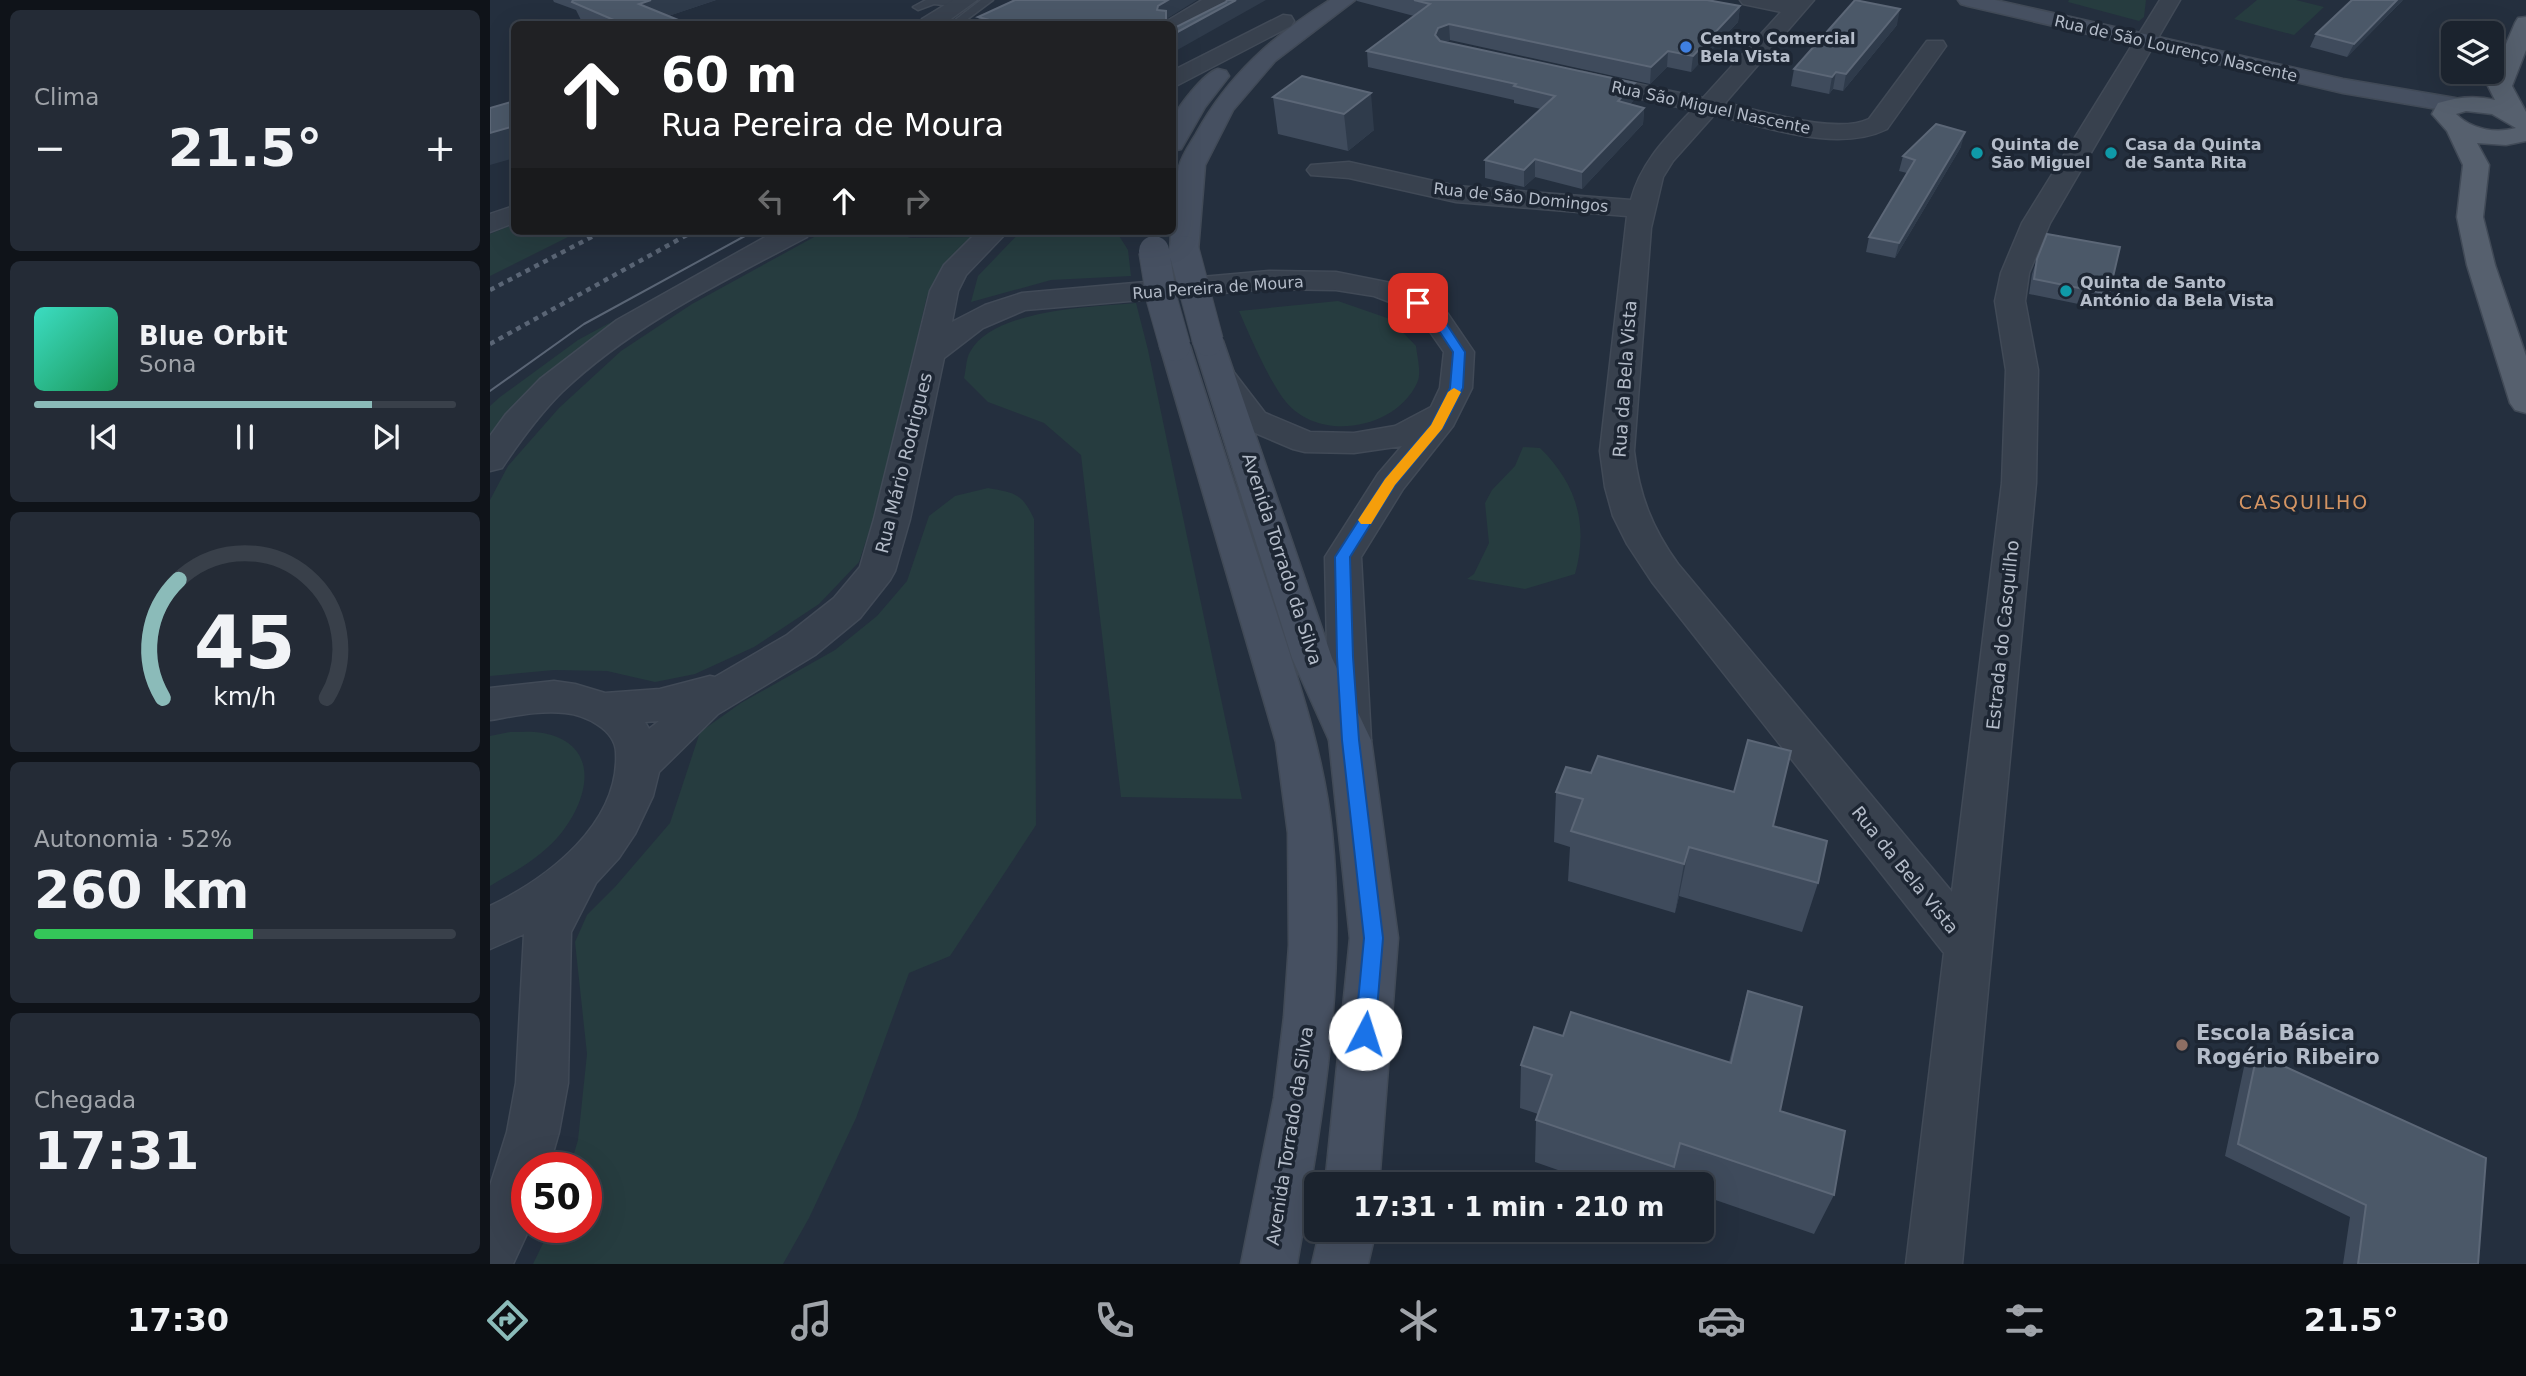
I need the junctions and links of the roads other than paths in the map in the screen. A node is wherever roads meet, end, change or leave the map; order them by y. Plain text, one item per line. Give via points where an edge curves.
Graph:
1 (988, 0) edge
2 (1218, 0) edge
3 (1316, 0) edge
4 (1345, 0) edge
5 (1749, 0) edge
6 (1968, 0) edge
7 (2170, 0) edge
8 (964, 2) edge
9 (1800, 4) edge
10 (924, 16) edge
11 (959, 21) edge
12 (1283, 21) junction
13 (1176, 23) edge
14 (2526, 23) edge
15 (2146, 40) junction
16 (1935, 46) dead end
17 (1559, 74) edge
18 (1176, 79) edge
19 (2500, 86) junction
20 (1709, 106) junction
21 (2457, 114) junction
22 (2520, 129) edge
23 (1176, 137) edge
24 (2476, 164) junction
25 (1320, 170) dead end
26 (1640, 209) junction
27 (511, 215) edge
28 (490, 224) edge
29 (790, 235) edge
30 (990, 235) edge
31 (1153, 241) edge
32 (930, 354) junction
33 (1202, 354) junction
34 (1456, 388) junction
35 (2526, 403) edge
36 (490, 460) edge
37 (732, 684) junction
38 (490, 704) edge
39 (606, 709) junction
40 (1350, 740) junction
41 (640, 764) junction
42 (583, 867) junction
43 (490, 928) edge
44 (1970, 950) junction
45 (1353, 1172) edge
46 (1345, 1242) edge
47 (490, 1252) edge
48 (1269, 1264) edge
49 (1340, 1264) edge
50 (1934, 1264) edge

1 - 11 lane
2 - 13 street
3 - 12 main road
4 - 33 main road, Avenida Torrado da Silva, bridge via 1303,25 1240,80 1192,166 1184,251
5 - 9 street
6 - 15 main road, Rua de São Lourenço Nascente
7 - 15 street, Estrada do Casquilho
8 - 10 street
9 - 20 street, Rua da Bela Vista
12 - 18 street
12 - 23 main road via 1216,78
14 - 19 main road
15 - 21 main road, Rua de São Lourenço Nascente
15 - 44 street, Estrada do Casquilho via 2036,223 2015,273 2010,301 2022,370 2019,483
16 - 20 street, Rua São Miguel Nascente via 1878,124 1866,131 1827,132
17 - 20 street, Rua São Miguel Nascente
19 - 21 main road
19 - 22 main road
20 - 26 street, Rua da Bela Vista via 1656,167
21 - 22 main road via 2479,135
21 - 24 main road
22 - 24 main road
24 - 35 main road via 2470,217 2491,300
25 - 26 street, Rua de São Domingos via 1349,170 1456,194
26 - 44 street, Rua da Bela Vista via 1617,451 1632,522 1665,573
27 - 28 street
29 - 36 street via 688,291 587,356 544,395
30 - 32 street, Rua Mário Rodrigues via 954,271 944,291
31 - 33 main road, Avenida Torrado da Silva, bridge via 1162,300
32 - 34 street, Rua Pereira de Moura via 968,322 1022,302 1269,280 1336,281 1381,289 1418,303 1437,320 1459,352
32 - 37 street, Rua Mário Rodrigues via 877,571 847,608 801,646
33 - 34 street, Rua Pereira de Moura via 1253,420 1305,442 1354,443 1404,435 1435,419
33 - 40 main road, Avenida Torrado da Silva via 1312,658
33 - 48 main road, Avenida Torrado da Silva via 1297,742 1310,833 1310,1017
34 - 40 street, Rua Pereira de Moura via 1437,426 1390,482 1343,557
37 - 39 street, Rua Mário Rodrigues via 660,705
37 - 41 street, Rua Mário Rodrigues via 704,703
38 - 39 street via 535,697 574,699
39 - 41 street via 625,723 636,741
40 - 45 main road, Avenida Torrado da Silva via 1374,938
41 - 42 street via 634,796 615,831
42 - 43 street via 543,898
42 - 47 street via 548,932 542,1083 536,1120 510,1209
44 - 50 street, Estrada do Casquilho
46 - 49 main road

